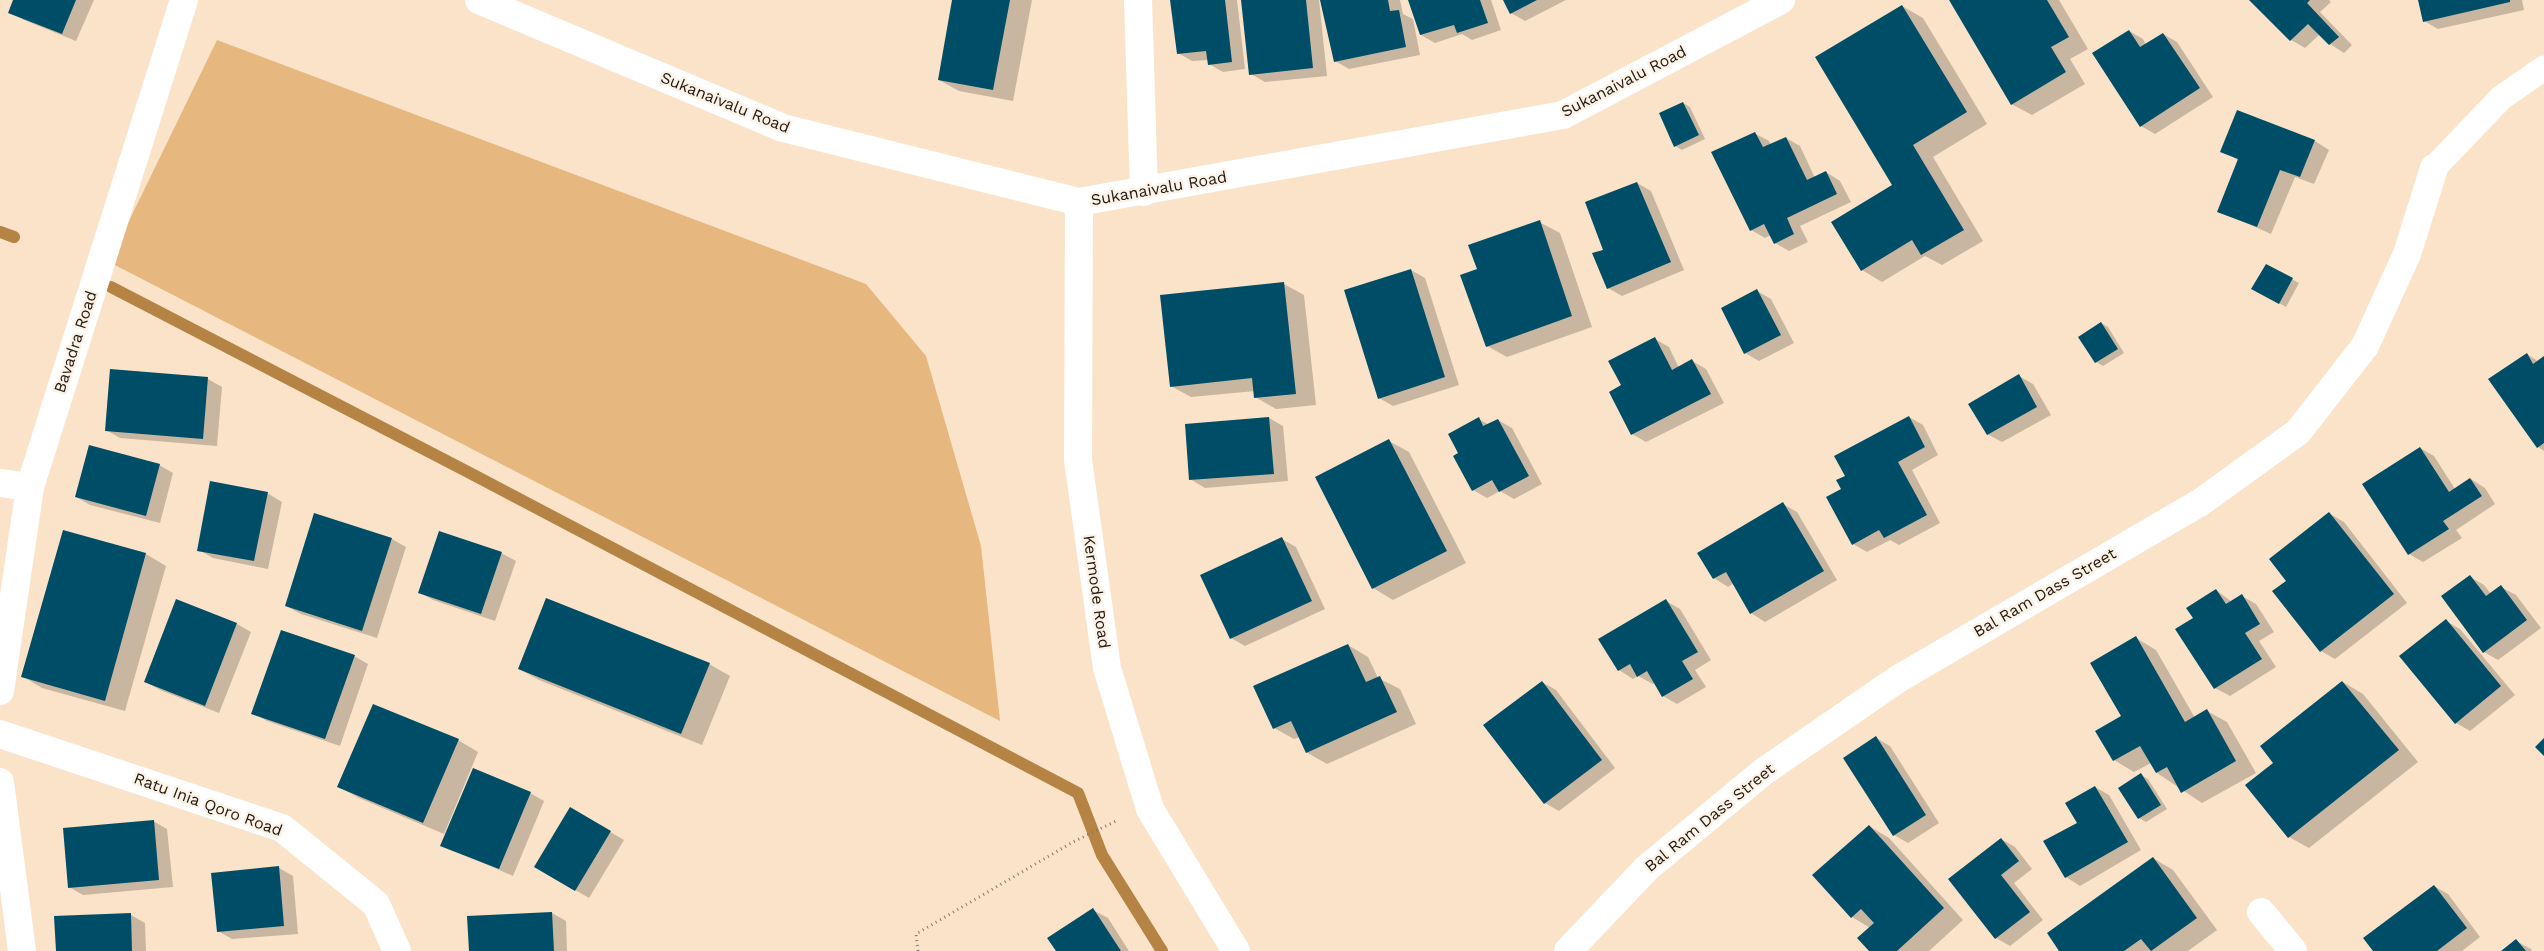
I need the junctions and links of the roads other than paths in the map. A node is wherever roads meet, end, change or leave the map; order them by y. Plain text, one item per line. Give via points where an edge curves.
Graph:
1 (184, 0) edge
2 (479, 0) edge
3 (1138, 0) edge
4 (1781, 0) edge
5 (2544, 68) edge
6 (2434, 168) joint
7 (1144, 192) junction
8 (1079, 202) junction
9 (0, 483) edge
10 (30, 487) junction
11 (0, 691) edge
12 (0, 734) edge
13 (0, 782) edge
14 (2261, 912) dead end
15 (22, 951) edge
16 (397, 951) edge
17 (1236, 951) edge
18 (1568, 951) edge
19 (2293, 951) edge

1 - 10 street, Bavadra Road
2 - 8 street, Sukanaivalu Road via 783,128
3 - 7 street
4 - 7 street, Sukanaivalu Road via 1563,115
5 - 6 lane via 2501,98
6 - 18 street, Bal Ram Dass Street via 2407,254 2365,346 2298,432 2202,502 1898,678 1763,772 1647,868
7 - 8 street, Sukanaivalu Road
8 - 17 street, Kermode Road via 1078,460 1107,668 1150,809
9 - 10 street
10 - 11 street, Bavadra Road
12 - 16 street, Ratu Inia Qoro Road via 282,828 376,904
13 - 15 street
14 - 19 street

